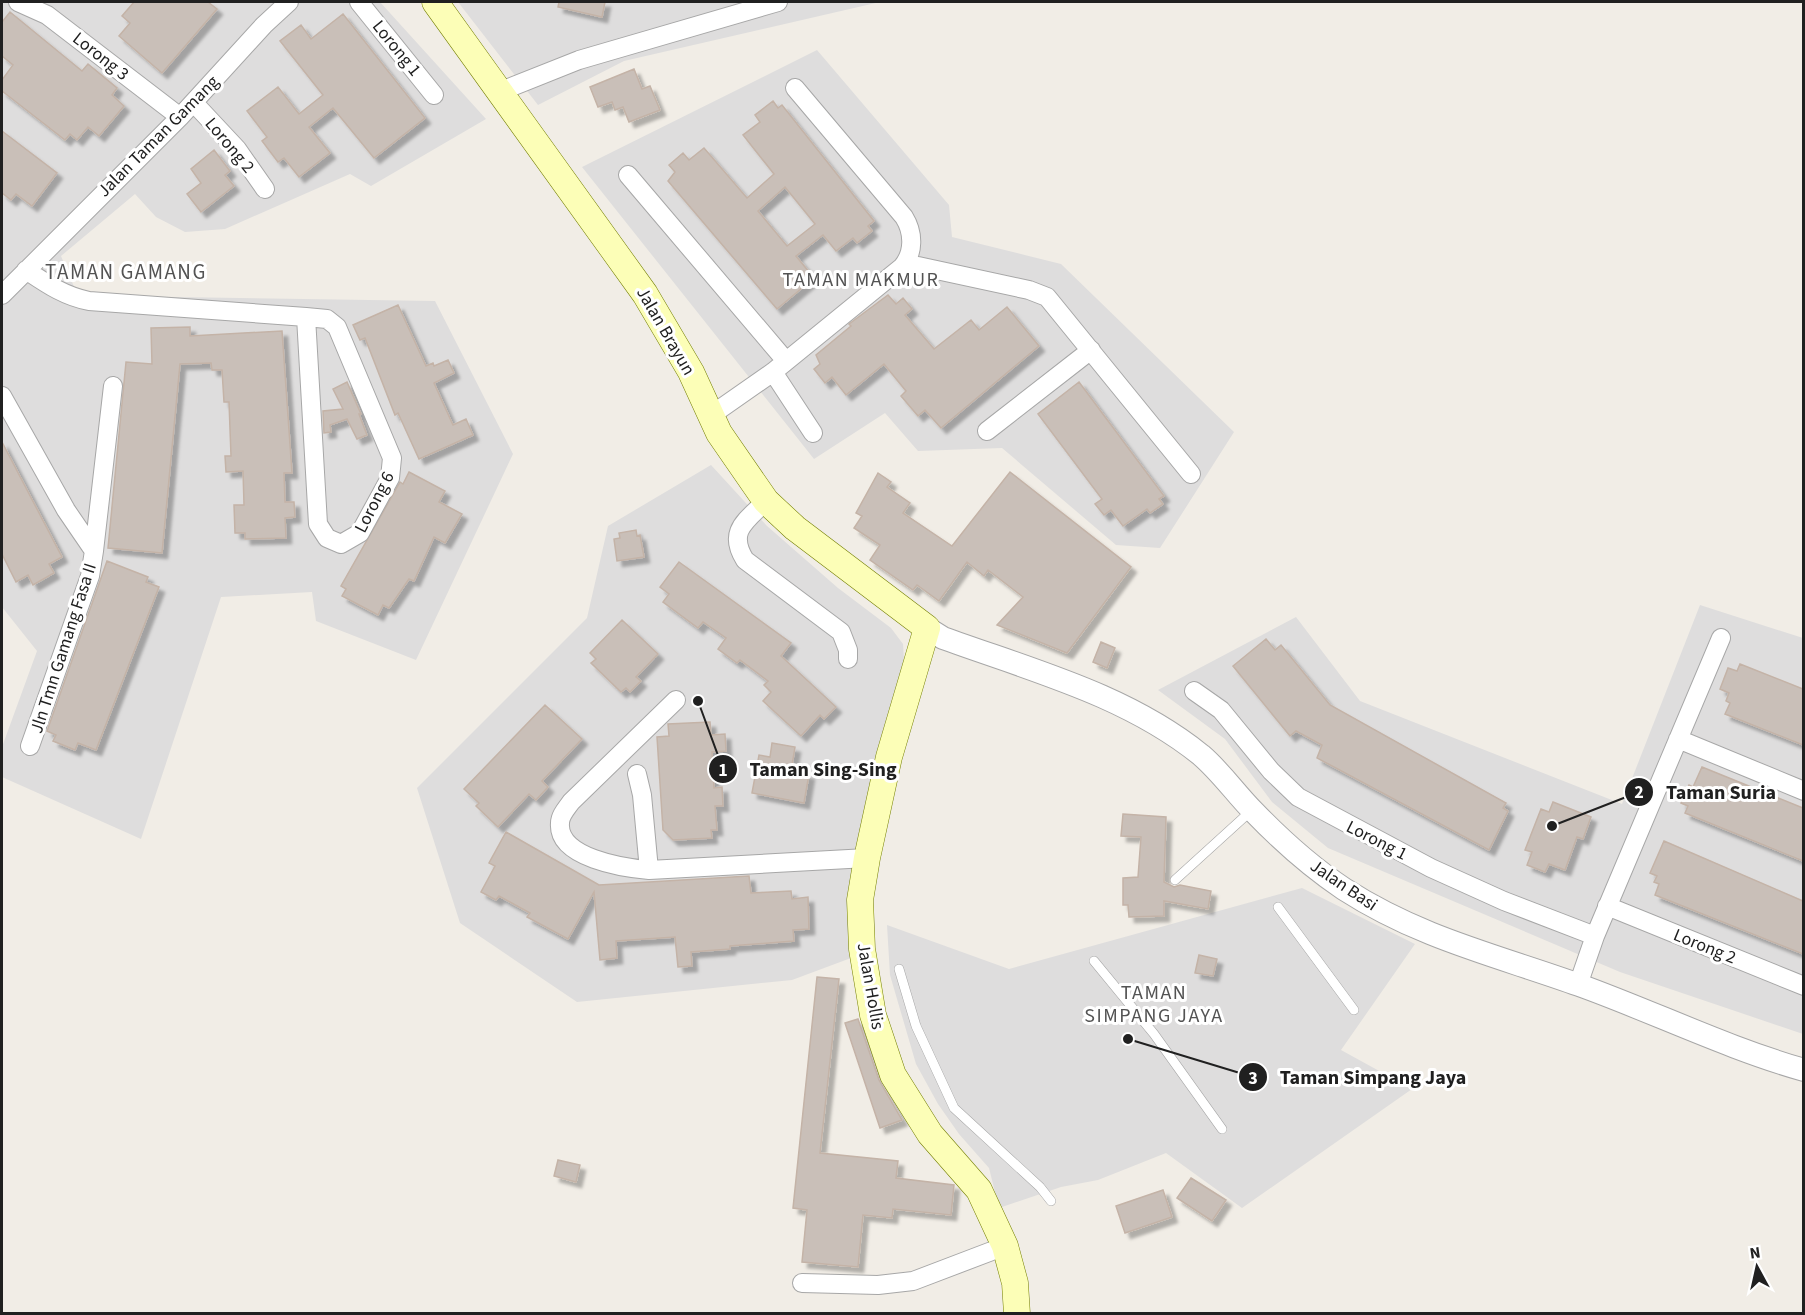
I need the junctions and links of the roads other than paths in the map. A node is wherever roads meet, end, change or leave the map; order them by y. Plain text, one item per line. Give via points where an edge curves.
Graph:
1 (18, 2) edge
2 (289, 2) edge
3 (359, 2) edge
4 (435, 2) edge
5 (778, 2) edge
6 (51, 8) edge
7 (795, 88) dead end
8 (501, 91) junction
9 (434, 95) dead end
10 (194, 103) junction
11 (180, 117) junction
12 (628, 174) dead end
13 (265, 189) dead end
14 (902, 267) junction
15 (26, 270) junction
16 (2, 295) edge
17 (306, 317) junction
18 (1091, 350) junction
19 (780, 366) junction
20 (113, 386) dead end
21 (2, 396) edge
22 (710, 416) junction
23 (987, 431) dead end
24 (813, 433) dead end
25 (1191, 474) dead end
26 (766, 501) junction
27 (94, 551) junction
28 (927, 628) junction
29 (1721, 638) dead end
30 (848, 659) dead end
31 (1194, 691) dead end
32 (676, 700) dead end
33 (1678, 739) junction
34 (30, 746) dead end
35 (637, 774) dead end
36 (1803, 791) edge
37 (1252, 810) junction
38 (867, 858) junction
39 (649, 870) junction
40 (1175, 880) dead end
41 (1607, 906) junction
42 (1278, 908) dead end
43 (1595, 936) junction
44 (1095, 961) dead end
45 (899, 969) dead end
46 (1578, 985) junction
47 (1803, 986) edge
48 (1354, 1010) dead end
49 (1803, 1070) edge
50 (1222, 1129) dead end
51 (1051, 1201) dead end
52 (1005, 1246) junction
53 (802, 1283) dead end
54 (1017, 1314) edge

1 - 6 street, Lorong 3
2 - 10 street, Jalan Taman Gamang
3 - 9 street, Lorong 1
4 - 8 main road, Jalan Brayun
5 - 8 street via 579,60
6 - 11 street, Lorong 3
7 - 14 street via 910,226 910,254
8 - 22 main road, Jalan Brayun via 645,294 691,372
10 - 11 street, Jalan Taman Gamang
10 - 13 street, Lorong 2 via 237,149
11 - 15 street, Jalan Taman Gamang
12 - 19 street
14 - 18 street via 918,266 1039,292 1054,304
14 - 19 street
15 - 16 street, Jalan Taman Gamang
15 - 17 street, Lorong 6 via 56,290 89,301
17 - 17 street, Lorong 6 via 327,319 337,327 392,458 390,478 360,533 341,544 327,538 318,524
18 - 23 street
18 - 25 street
19 - 22 street
19 - 24 street
20 - 27 street
21 - 27 street, Jln Tmn Gamang Fasa II via 66,510
22 - 26 main road, Jalan Brayun
26 - 28 main road, Jalan Brayun via 795,528
26 - 30 street via 738,531 736,543 740,552 745,561 841,632
27 - 34 street, Jln Tmn Gamang Fasa II via 83,597
28 - 37 street, Jalan Basi via 943,638 1110,699 1152,722 1202,756
28 - 38 main road, Jalan Hollis via 889,757
29 - 33 street
31 - 43 street, Lorong 1 via 1221,710 1298,797 1431,868
32 - 39 street via 571,802 560,819 563,837 578,851 615,867
33 - 36 street
33 - 41 street
35 - 39 street
37 - 40 lane
37 - 46 street, Jalan Basi via 1327,877 1415,929
38 - 39 street
38 - 52 main road, Jalan Hollis via 860,900 862,949 873,1015 893,1075 930,1134 979,1190
41 - 43 street
41 - 47 street, Lorong 2
42 - 48 lane
43 - 46 street
44 - 50 lane via 1154,1034
45 - 51 lane via 915,1026 954,1108
46 - 49 street, Jalan Basi
52 - 53 street via 913,1281 878,1285
52 - 54 main road, Jalan Hollis via 1015,1283

